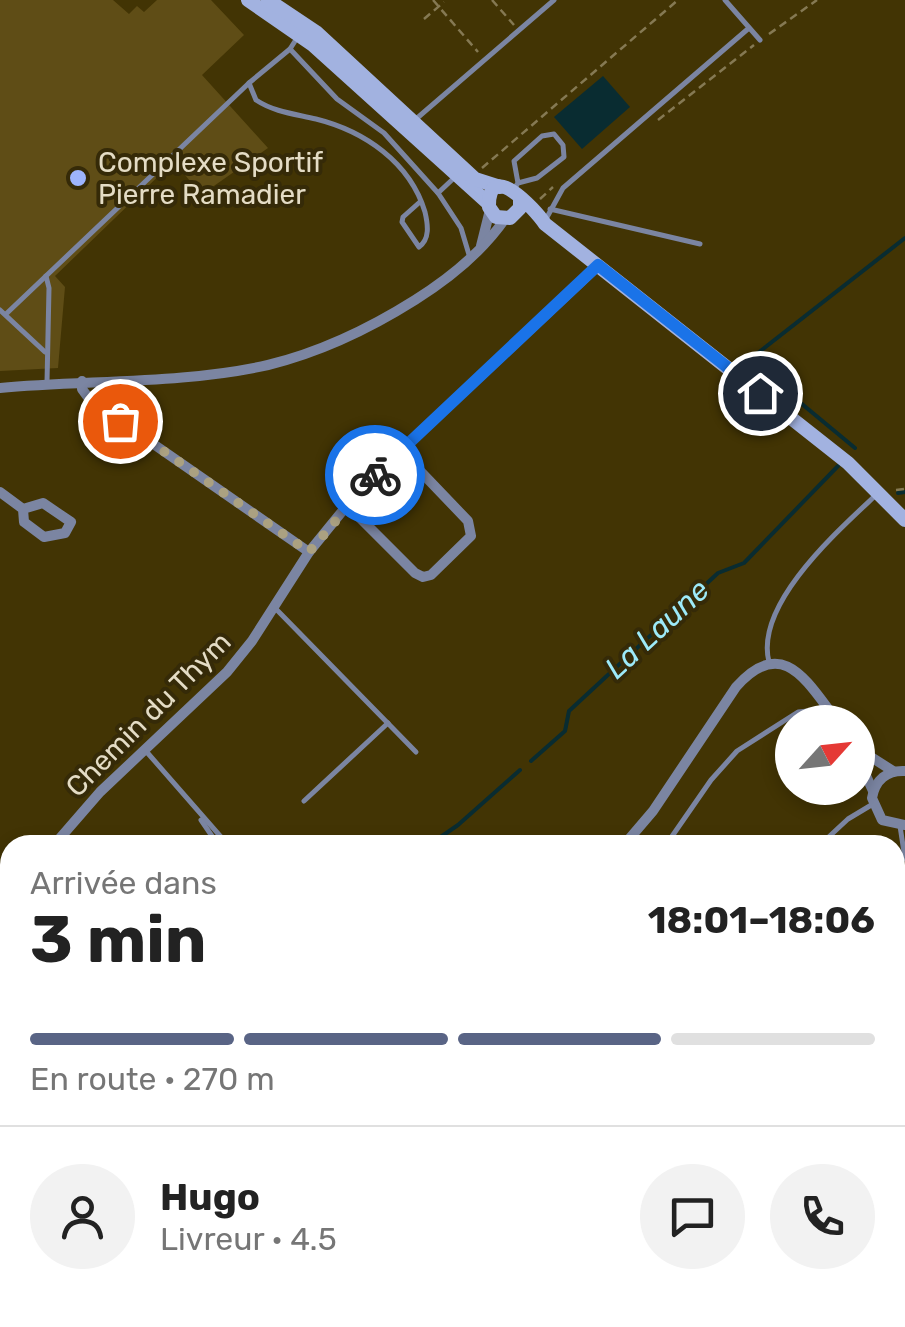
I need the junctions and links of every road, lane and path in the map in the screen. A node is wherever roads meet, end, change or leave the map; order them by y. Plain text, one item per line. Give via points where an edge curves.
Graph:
1 (248, 0) edge
2 (268, 0) edge
3 (433, 0) edge
4 (492, 0) edge
5 (554, 0) edge
6 (678, 0) edge
7 (725, 0) edge
8 (817, 0) edge
9 (444, 2) edge
10 (438, 7) junction
11 (424, 19) dead end
12 (749, 28) junction
13 (518, 30) junction
14 (299, 35) junction
15 (760, 40) junction
16 (290, 48) junction
17 (484, 60) junction
18 (249, 83) junction
19 (412, 122) junction
20 (651, 125) dead end
21 (480, 169) dead end
22 (456, 177) junction
23 (513, 189) junction
24 (438, 192) junction
25 (421, 200) junction
26 (489, 207) junction
27 (548, 216) junction
28 (510, 217) junction
29 (700, 244) dead end
30 (481, 246) junction
31 (470, 258) junction
32 (598, 265) junction
33 (46, 276) junction
34 (3, 312) edge
35 (46, 353) junction
36 (82, 381) junction
37 (47, 384) junction
38 (0, 388) edge
39 (400, 450) junction
40 (0, 492) edge
41 (880, 492) junction
42 (347, 505) junction
43 (23, 509) junction
44 (905, 520) edge
45 (309, 552) junction
46 (274, 607) junction
47 (769, 662) junction
48 (824, 705) edge
49 (388, 723) junction
50 (775, 727) edge
51 (144, 750) junction
52 (416, 752) dead end
53 (875, 759) edge
54 (899, 771) edge
55 (875, 793) edge
56 (304, 801) dead end
57 (875, 803) edge
58 (865, 805) edge
59 (200, 817) junction
60 (902, 826) edge
61 (63, 835) edge
62 (212, 835) edge
63 (218, 835) edge
64 (633, 835) edge
65 (673, 835) edge
66 (831, 835) edge

1 - 14 street
2 - 19 street via 316,32
3 - 10 path
4 - 13 path
5 - 13 lane
6 - 21 path
7 - 12 lane
8 - 15 path
9 - 10 path
10 - 11 path
10 - 17 path
12 - 15 lane
12 - 27 lane via 562,188
13 - 17 lane
14 - 16 lane
14 - 22 street
15 - 20 path
16 - 18 lane
16 - 24 lane via 338,99 384,132
17 - 19 lane
18 - 25 lane via 264,105 334,124 372,144 400,166
18 - 33 lane
19 - 23 street via 475,179
22 - 24 lane
22 - 26 street
23 - 23 lane via 564,157 554,134 514,160
23 - 26 street via 490,195
23 - 27 street
23 - 28 street
24 - 31 lane
25 - 25 lane via 427,237 419,247 402,222
26 - 28 street via 496,217
26 - 30 street
27 - 28 street
27 - 29 lane
27 - 32 street
28 - 30 street
30 - 31 street
31 - 36 street via 394,313 299,355 225,373
32 - 39 street, Chemin du Thym
32 - 41 street
33 - 34 lane
33 - 35 lane
34 - 35 lane
35 - 37 lane
36 - 37 street
36 - 45 street via 90,400
37 - 38 street
39 - 42 street, Chemin du Thym
39 - 42 street via 468,521 471,536 423,577
40 - 43 street
41 - 44 street
41 - 47 lane via 791,586 774,616
42 - 45 street, Chemin du Thym
43 - 43 street via 24,522 44,537 64,533 71,522 43,503
45 - 46 street, Chemin du Thym
46 - 49 lane
46 - 51 street, Chemin du Thym via 227,672
47 - 48 street via 786,665
47 - 64 street via 736,687
49 - 52 lane
49 - 56 lane
50 - 65 lane via 737,751
51 - 59 lane
51 - 61 street, Chemin du Thym
53 - 54 street
54 - 55 street via 880,779
57 - 60 street via 882,820
58 - 66 lane
59 - 62 lane
59 - 63 lane

